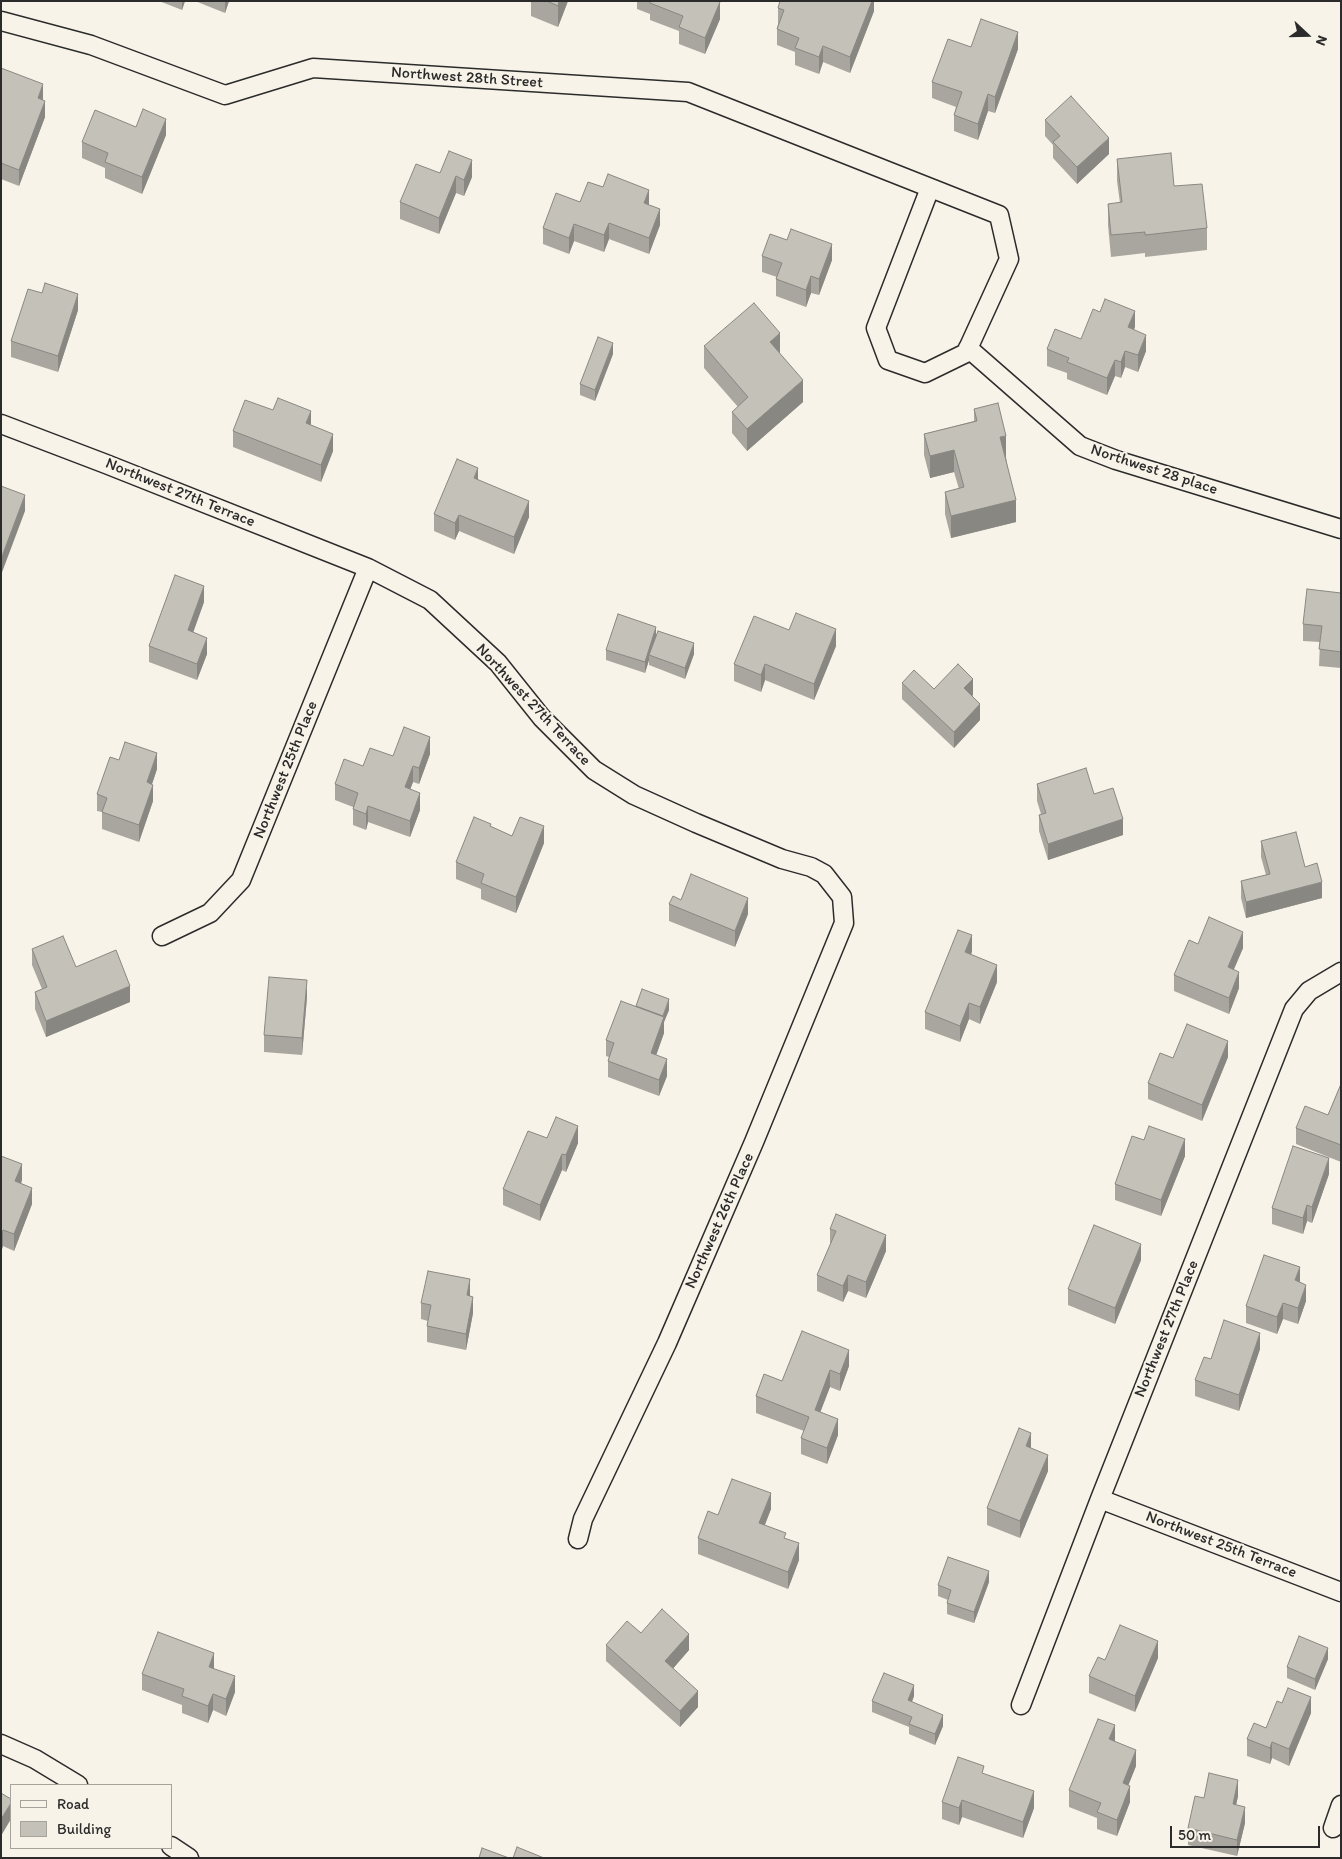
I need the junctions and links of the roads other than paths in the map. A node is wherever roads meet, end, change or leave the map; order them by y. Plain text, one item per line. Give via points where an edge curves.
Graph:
1 (1, 21) edge
2 (930, 188) junction
3 (968, 348) junction
4 (1, 424) edge
5 (1341, 529) edge
6 (368, 568) junction
7 (842, 897) joint
8 (162, 936) dead end
9 (1340, 972) edge
10 (1100, 1499) junction
11 (578, 1539) dead end
12 (1341, 1592) edge
13 (1021, 1705) dead end
14 (1, 1744) edge
15 (76, 1784) edge
16 (1341, 1805) edge
17 (1333, 1828) dead end
18 (172, 1847) edge
19 (189, 1858) edge

1 - 2 street, Northwest 28th Street via 91,45 225,95 312,68 688,92
2 - 3 street, Northwest 28th Street via 999,215 1009,259
2 - 3 street via 876,328 888,360 925,373
3 - 5 street, Northwest 28 place via 1080,446
4 - 6 street, Northwest 27th Terrace
6 - 7 street, Northwest 27th Terrace via 430,600 498,663 542,718 594,770 634,795 696,823 782,859 811,867 824,874
6 - 8 street, Northwest 25th Place via 241,880 210,914
7 - 11 street, Northwest 26th Place via 844,924 754,1142 667,1343 583,1519
9 - 10 street, Northwest 27th Place via 1309,991 1294,1009
10 - 12 street, Northwest 25th Terrace
10 - 13 street, Northwest 27th Place
14 - 15 street via 35,1759
16 - 17 street
18 - 19 street

